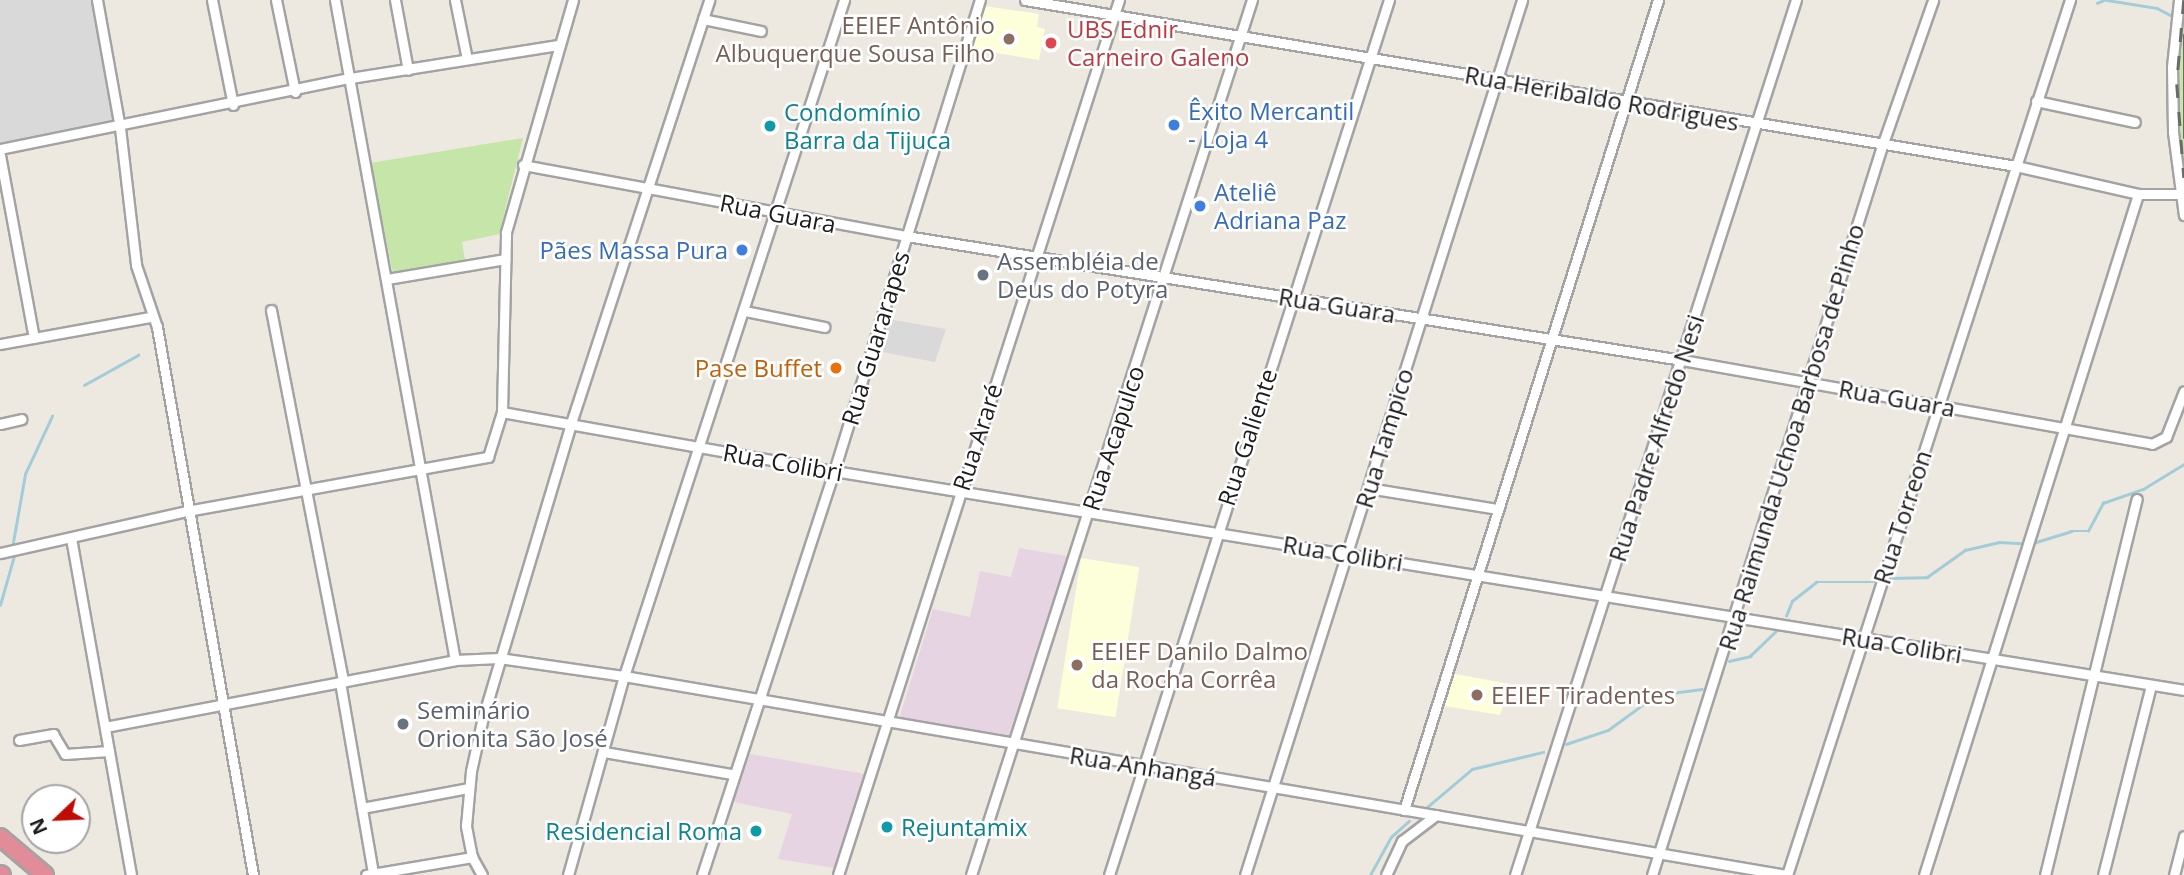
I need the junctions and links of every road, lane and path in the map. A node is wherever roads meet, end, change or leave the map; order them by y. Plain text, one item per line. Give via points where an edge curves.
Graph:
1 (97, 0) edge
2 (212, 0) edge
3 (276, 0) edge
4 (335, 0) edge
5 (395, 0) edge
6 (455, 0) edge
7 (573, 0) edge
8 (709, 0) edge
9 (844, 0) edge
10 (980, 0) edge
11 (1025, 0) edge
12 (1119, 0) edge
13 (1252, 0) edge
14 (1389, 0) edge
15 (1522, 0) edge
16 (1658, 0) edge
17 (1796, 0) edge
18 (1933, 0) edge
19 (2070, 0) edge
20 (2179, 0) edge
21 (1115, 15) junction
22 (703, 19) junction
23 (761, 31) dead end
24 (1242, 37) junction
25 (558, 44) junction
26 (1371, 56) junction
27 (467, 59) junction
28 (408, 70) junction
29 (351, 78) junction
30 (1494, 81) junction
31 (295, 92) junction
32 (2036, 101) junction
33 (1623, 104) junction
34 (233, 105) junction
35 (2135, 122) dead end
36 (1754, 124) junction
37 (120, 128) junction
38 (1882, 146) junction
39 (0, 149) edge
40 (0, 155) edge
41 (523, 165) junction
42 (2016, 166) junction
43 (646, 188) junction
44 (2138, 194) junction
45 (2179, 194) junction
46 (777, 213) junction
47 (2184, 215) edge
48 (906, 236) junction
49 (1034, 258) junction
50 (505, 259) junction
51 (387, 279) junction
52 (1164, 280) junction
53 (1292, 297) junction
54 (271, 310) dead end
55 (745, 311) junction
56 (150, 317) junction
57 (1421, 318) junction
58 (824, 327) dead end
59 (34, 338) junction
60 (1550, 339) junction
61 (0, 344) edge
62 (1682, 360) junction
63 (1809, 383) junction
64 (2184, 391) edge
65 (1938, 405) junction
66 (502, 412) junction
67 (21, 419) dead end
68 (571, 423) junction
69 (0, 424) edge
70 (2066, 429) junction
71 (702, 448) junction
72 (421, 468) junction
73 (834, 471) junction
74 (1368, 488) junction
75 (305, 490) junction
76 (960, 490) junction
77 (2137, 499) dead end
78 (1498, 509) junction
79 (187, 511) junction
80 (1088, 512) junction
81 (1216, 533) junction
82 (71, 538) junction
83 (0, 553) edge
84 (1347, 553) junction
85 (1477, 575) junction
86 (1605, 596) junction
87 (1735, 617) junction
88 (1863, 639) junction
89 (499, 659) junction
90 (455, 660) junction
91 (1992, 660) junction
92 (624, 676) junction
93 (2093, 677) junction
94 (341, 682) junction
95 (2151, 685) junction
96 (2184, 690) edge
97 (758, 699) junction
98 (222, 704) junction
99 (884, 723) junction
100 (105, 727) junction
101 (19, 740) dead end
102 (1012, 744) junction
103 (109, 751) junction
104 (604, 752) junction
105 (1144, 767) junction
106 (732, 774) junction
107 (469, 788) junction
108 (1273, 788) junction
109 (362, 808) junction
110 (1404, 810) junction
111 (1436, 815) junction
112 (1529, 830) junction
113 (2184, 836) edge
114 (0, 837) edge
115 (1659, 853) junction
116 (471, 857) junction
117 (370, 874) edge
118 (45, 875) edge
119 (131, 875) edge
120 (253, 875) edge
121 (482, 875) edge
122 (568, 875) edge
123 (702, 875) edge
124 (838, 875) edge
125 (971, 875) edge
126 (1108, 875) edge
127 (1245, 875) edge
128 (1386, 875) edge
129 (1515, 875) edge
130 (1652, 875) edge
131 (1786, 875) edge
132 (1924, 875) edge
133 (2045, 875) edge
134 (2103, 875) edge
135 (2174, 875) edge

1 - 37 street
2 - 34 street
3 - 31 street
4 - 29 street
5 - 28 street
6 - 27 street
7 - 25 street
8 - 22 street
9 - 46 street
10 - 48 street, Rua Guararapes
11 - 21 street, Rua Heribaldo Rodrigues
12 - 21 street, Rua Araré
13 - 24 street, Rua Acapulco
14 - 26 street, Rua Galiente
15 - 30 street, Rua Tampico
16 - 33 street
17 - 36 street, Rua Padre Alfredo Nesi
18 - 38 street, Rua Raimunda Uchoa Barbosa de Pinho
19 - 32 street, Rua Torreon
20 - 45 street via 2172,67
21 - 24 street, Rua Heribaldo Rodrigues
21 - 49 street, Rua Araré
22 - 23 street
22 - 43 street
24 - 26 street, Rua Heribaldo Rodrigues
24 - 52 street, Rua Acapulco
25 - 27 street
25 - 41 street
26 - 30 street, Rua Heribaldo Rodrigues
26 - 53 street, Rua Galiente
27 - 28 street
28 - 29 street
29 - 31 street
29 - 51 street
30 - 33 street, Rua Heribaldo Rodrigues
30 - 57 street, Rua Tampico
31 - 34 street
32 - 35 street
32 - 42 street, Rua Torreon
33 - 36 street, Rua Heribaldo Rodrigues
33 - 60 street
34 - 37 street
36 - 38 street, Rua Heribaldo Rodrigues
36 - 62 street, Rua Padre Alfredo Nesi
37 - 39 street
37 - 56 street via 136,265
38 - 42 street, Rua Heribaldo Rodrigues
38 - 63 street, Rua Raimunda Uchoa Barbosa de Pinho
40 - 59 street
41 - 43 street, Rua Guara
41 - 50 street via 506,232
42 - 44 street, Rua Heribaldo Rodrigues
42 - 65 street, Rua Torreon
43 - 46 street, Rua Guara
43 - 68 street
44 - 45 street, Rua Heribaldo Rodrigues
44 - 70 street
45 - 47 street
46 - 48 street, Rua Guara
46 - 55 street
48 - 49 street, Rua Guara
48 - 73 street, Rua Guararapes
49 - 52 street, Rua Guara
49 - 76 street, Rua Araré
50 - 51 street
50 - 66 street
51 - 72 street
52 - 53 street, Rua Guara
52 - 80 street, Rua Acapulco
53 - 57 street, Rua Guara
53 - 81 street, Rua Galiente
54 - 75 street
55 - 58 street
55 - 71 street
56 - 59 street
56 - 79 street via 157,327
57 - 60 street, Rua Guara
57 - 74 street, Rua Tampico
59 - 61 street
60 - 62 street, Rua Guara
60 - 78 street
62 - 63 street, Rua Guara
62 - 86 street, Rua Padre Alfredo Nesi
63 - 65 street, Rua Guara
63 - 87 street, Rua Raimunda Uchoa Barbosa de Pinho
64 - 70 street, Rua Guara via 2166,437 2152,444
65 - 70 street, Rua Guara
65 - 88 street, Rua Torreon
66 - 68 street, Rua Colibri
66 - 72 street via 488,457
67 - 69 street
68 - 71 street, Rua Colibri
68 - 89 street
70 - 91 street
71 - 73 street, Rua Colibri
71 - 92 street
72 - 75 street
72 - 90 street
73 - 76 street, Rua Colibri
73 - 97 street, Rua Guararapes
74 - 78 street
74 - 84 street, Rua Tampico
75 - 79 street
75 - 94 street
76 - 80 street, Rua Colibri
76 - 99 street, Rua Araré
77 - 93 street
78 - 85 street
79 - 82 street
79 - 98 street
80 - 81 street, Rua Colibri
80 - 102 street, Rua Acapulco
81 - 84 street, Rua Colibri
81 - 105 street, Rua Galiente
82 - 83 street
82 - 100 street
84 - 85 street, Rua Colibri
84 - 108 street, Rua Tampico
85 - 86 street, Rua Colibri
85 - 110 street
86 - 87 street, Rua Colibri
86 - 112 street, Rua Padre Alfredo Nesi
87 - 88 street, Rua Colibri
87 - 115 street, Rua Raimunda Uchoa Barbosa de Pinho
88 - 91 street, Rua Colibri
88 - 131 street, Rua Torreon
89 - 90 street, Rua Anhangá
89 - 92 street, Rua Anhangá
89 - 107 street
90 - 94 street, Rua Anhangá
91 - 93 street, Rua Colibri
91 - 132 street
92 - 97 street, Rua Anhangá
92 - 104 street
93 - 95 street, Rua Colibri
93 - 133 street
94 - 98 street, Rua Anhangá
94 - 109 street
95 - 96 street, Rua Colibri
95 - 134 street
97 - 99 street, Rua Anhangá
97 - 106 street, Rua Guararapes
98 - 100 street, Rua Anhangá
98 - 120 street
99 - 102 street, Rua Anhangá
99 - 124 street, Rua Araré
100 - 103 street
101 - 103 street via 53,734 65,754
102 - 105 street, Rua Anhangá
102 - 125 street, Rua Acapulco
103 - 119 street
104 - 106 street
104 - 122 street
105 - 108 street, Rua Anhangá
105 - 126 street, Rua Galiente
106 - 123 street, Rua Guararapes
107 - 109 street
107 - 116 street via 466,826
108 - 110 street, Rua Anhangá
108 - 127 street, Rua Tampico
109 - 117 street
110 - 111 street, Rua Anhangá
111 - 112 street, Rua Anhangá
111 - 128 street via 1402,841
112 - 115 street, Rua Anhangá
112 - 129 street, Rua Padre Alfredo Nesi
113 - 135 street
114 - 118 highway
115 - 130 street, Rua Raimunda Uchoa Barbosa de Pinho
115 - 131 street, Rua Anhangá
116 - 117 street
116 - 121 street

